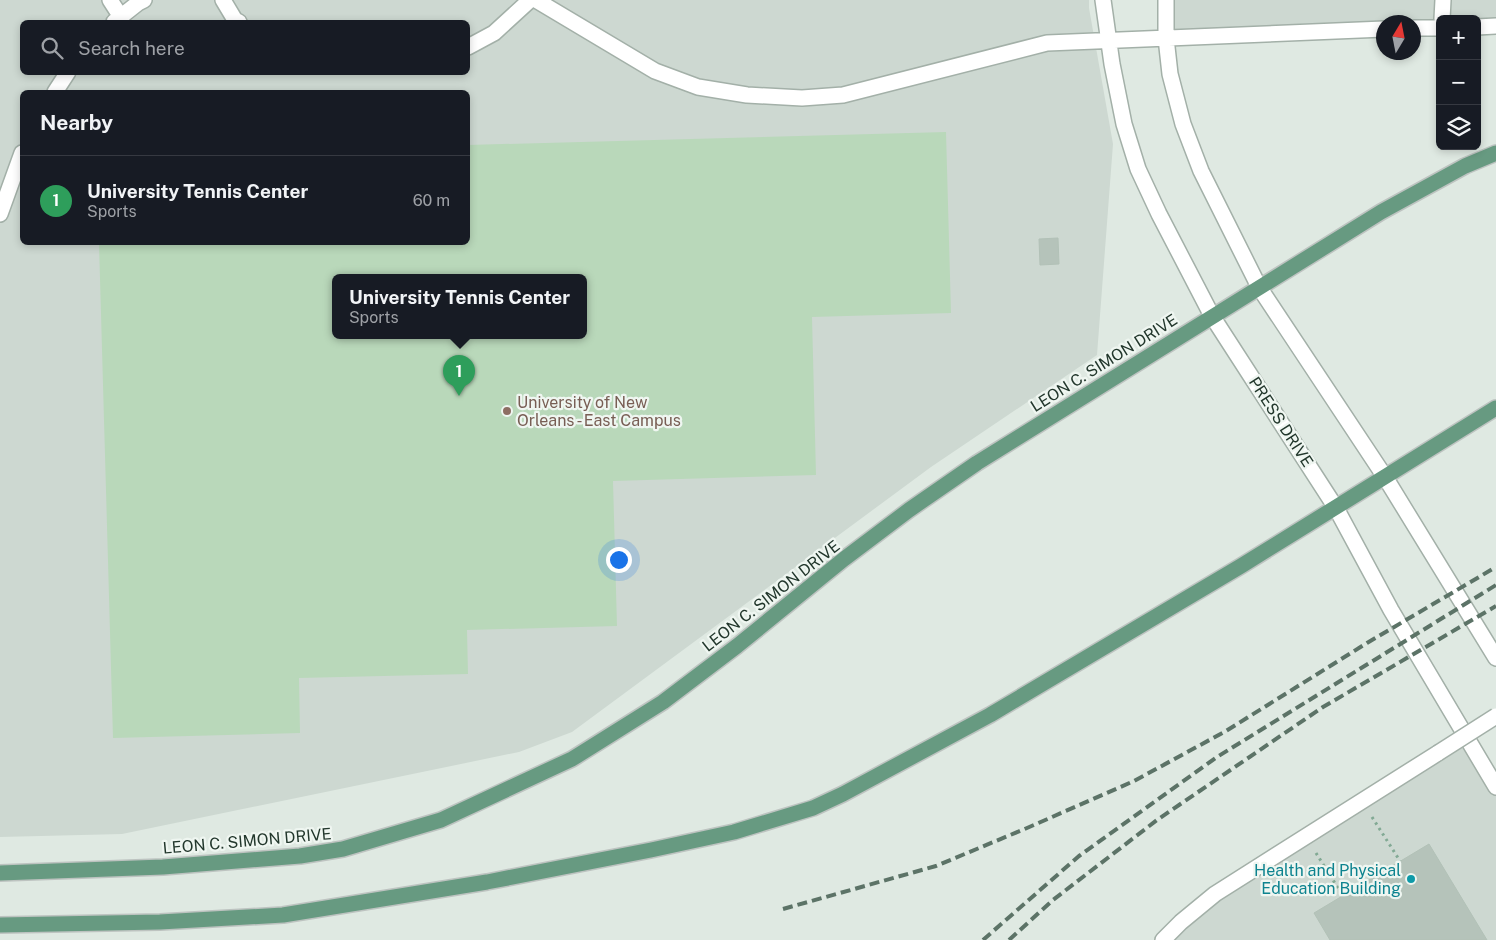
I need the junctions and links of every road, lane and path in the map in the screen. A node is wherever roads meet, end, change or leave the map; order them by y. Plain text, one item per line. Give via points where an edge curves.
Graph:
1 (110, 0) edge
2 (144, 0) edge
3 (223, 0) edge
4 (530, 0) edge
5 (536, 0) edge
6 (1103, 0) edge
7 (1166, 0) edge
8 (1443, 0) edge
9 (1442, 15) edge
10 (118, 20) edge
11 (235, 20) edge
12 (1496, 26) edge
13 (1481, 27) edge
14 (1421, 28) edge
15 (1436, 28) edge
16 (1376, 29) edge
17 (1166, 38) junction
18 (1108, 40) junction
19 (470, 46) edge
20 (66, 75) edge
21 (56, 90) edge
22 (1496, 153) edge
23 (20, 159) edge
24 (0, 214) edge
25 (1259, 287) junction
26 (1212, 316) junction
27 (1496, 408) edge
28 (1384, 477) junction
29 (1336, 508) junction
30 (1496, 658) edge
31 (1496, 716) edge
32 (1496, 787) edge
33 (1368, 812) dead end
34 (1312, 846) dead end
35 (1400, 861) dead end
36 (0, 873) edge
37 (1343, 896) dead end
38 (0, 925) edge
39 (1163, 940) edge

1 - 10 street
2 - 10 street
3 - 11 street
4 - 19 street via 494,34
5 - 18 street via 655,71 698,86 746,95 802,98 843,95 1047,43
6 - 18 street, PRESS DRIVE
7 - 17 street
8 - 9 street
12 - 13 street
14 - 15 street
16 - 17 street
17 - 18 street
17 - 25 street via 1170,74 1183,124 1201,172
18 - 26 street, PRESS DRIVE via 1124,124 1138,169
20 - 21 street
22 - 25 main road, LEON C. SIMON DRIVE via 1465,166 1381,212
23 - 24 street
25 - 26 main road, LEON C. SIMON DRIVE
25 - 28 street
26 - 29 street, PRESS DRIVE
26 - 36 main road, LEON C. SIMON DRIVE via 976,463 909,510 663,702 572,759 441,820 343,849 300,856 163,867
27 - 28 main road
28 - 29 main road
28 - 30 street
29 - 32 street, PRESS DRIVE via 1391,610
29 - 38 main road via 990,715 843,794 771,822 702,840 487,882 283,915 160,922
31 - 39 street, bridge via 1215,894
33 - 35 path
34 - 37 path

